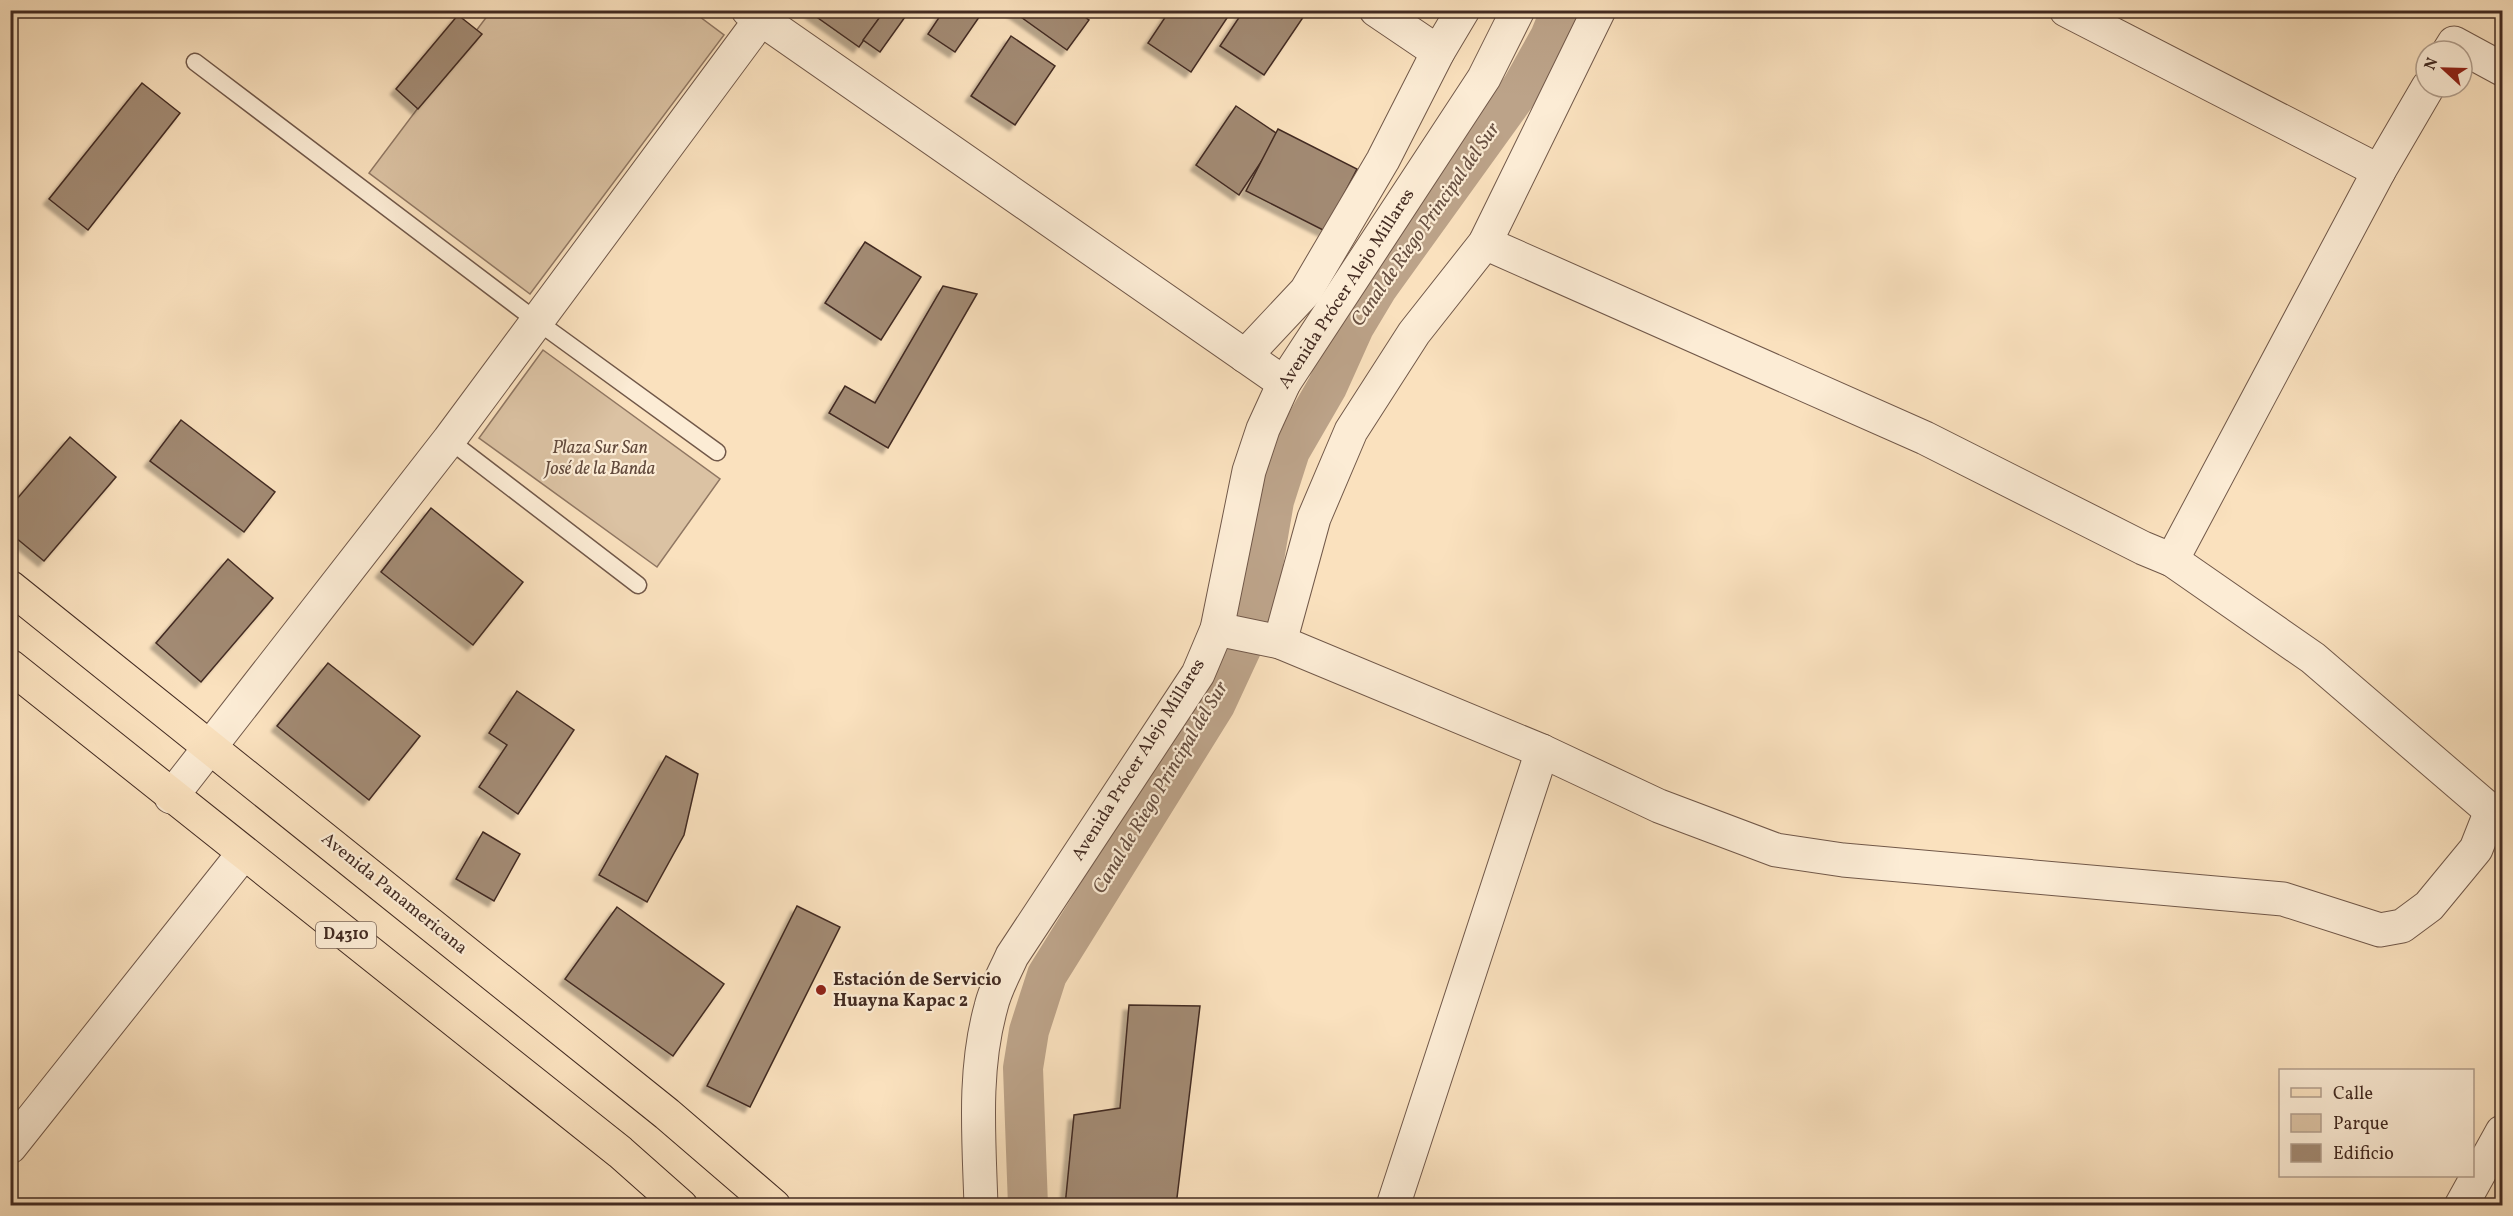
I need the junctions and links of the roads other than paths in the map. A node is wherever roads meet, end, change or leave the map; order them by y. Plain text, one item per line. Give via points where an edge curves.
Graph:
1 (1376, 10) edge
2 (1463, 10) edge
3 (1518, 10) edge
4 (1599, 10) edge
5 (2066, 10) edge
6 (754, 15) edge
7 (1438, 52) junction
8 (2474, 54) edge
9 (195, 62) dead end
10 (2502, 69) edge
11 (2421, 99) edge
12 (2379, 171) junction
13 (1485, 243) junction
14 (538, 322) junction
15 (1245, 356) junction
16 (1284, 383) junction
17 (449, 440) junction
18 (717, 452) dead end
19 (2172, 560) junction
20 (638, 585) dead end
21 (10, 587) edge
22 (1222, 629) junction
23 (1276, 641) junction
24 (10, 666) edge
25 (212, 748) junction
26 (1542, 751) junction
27 (171, 796) junction
28 (2497, 814) edge
29 (243, 854) junction
30 (2502, 1132) edge
31 (10, 1147) edge
32 (681, 1206) edge
33 (774, 1206) edge
34 (981, 1206) edge
35 (1393, 1206) edge
36 (2461, 1206) edge

1 - 7 street
2 - 7 street, Avenida Prócer Alejo Millares
3 - 16 street, Avenida Prócer Alejo Millares via 1484,78
4 - 13 street
5 - 12 street
6 - 14 street
6 - 15 street
7 - 15 street, Avenida Prócer Alejo Millares via 1383,160 1306,291
8 - 10 street
9 - 14 lane
11 - 12 street
12 - 19 street
13 - 19 street via 1925,438
13 - 23 street via 1414,333 1351,431 1314,518
14 - 17 street
14 - 18 lane
15 - 16 street
16 - 22 street, Avenida Prócer Alejo Millares via 1263,429 1250,471
17 - 20 lane
17 - 25 street
19 - 28 street via 2313,658
21 - 25 main road, Avenida Panamericana
22 - 23 street
22 - 34 street, Avenida Prócer Alejo Millares via 1198,674 1012,956 991,1005 978,1091
23 - 26 street
24 - 27 main road, D4310
25 - 27 street
25 - 33 main road, Avenida Panamericana via 667,1114
26 - 28 street via 1659,806 1776,850 1843,860 2283,899 2379,930 2402,926 2429,906 2476,849
26 - 35 street
27 - 29 main road, D4310
29 - 31 street
29 - 32 main road, D4310 via 620,1152
30 - 36 street

